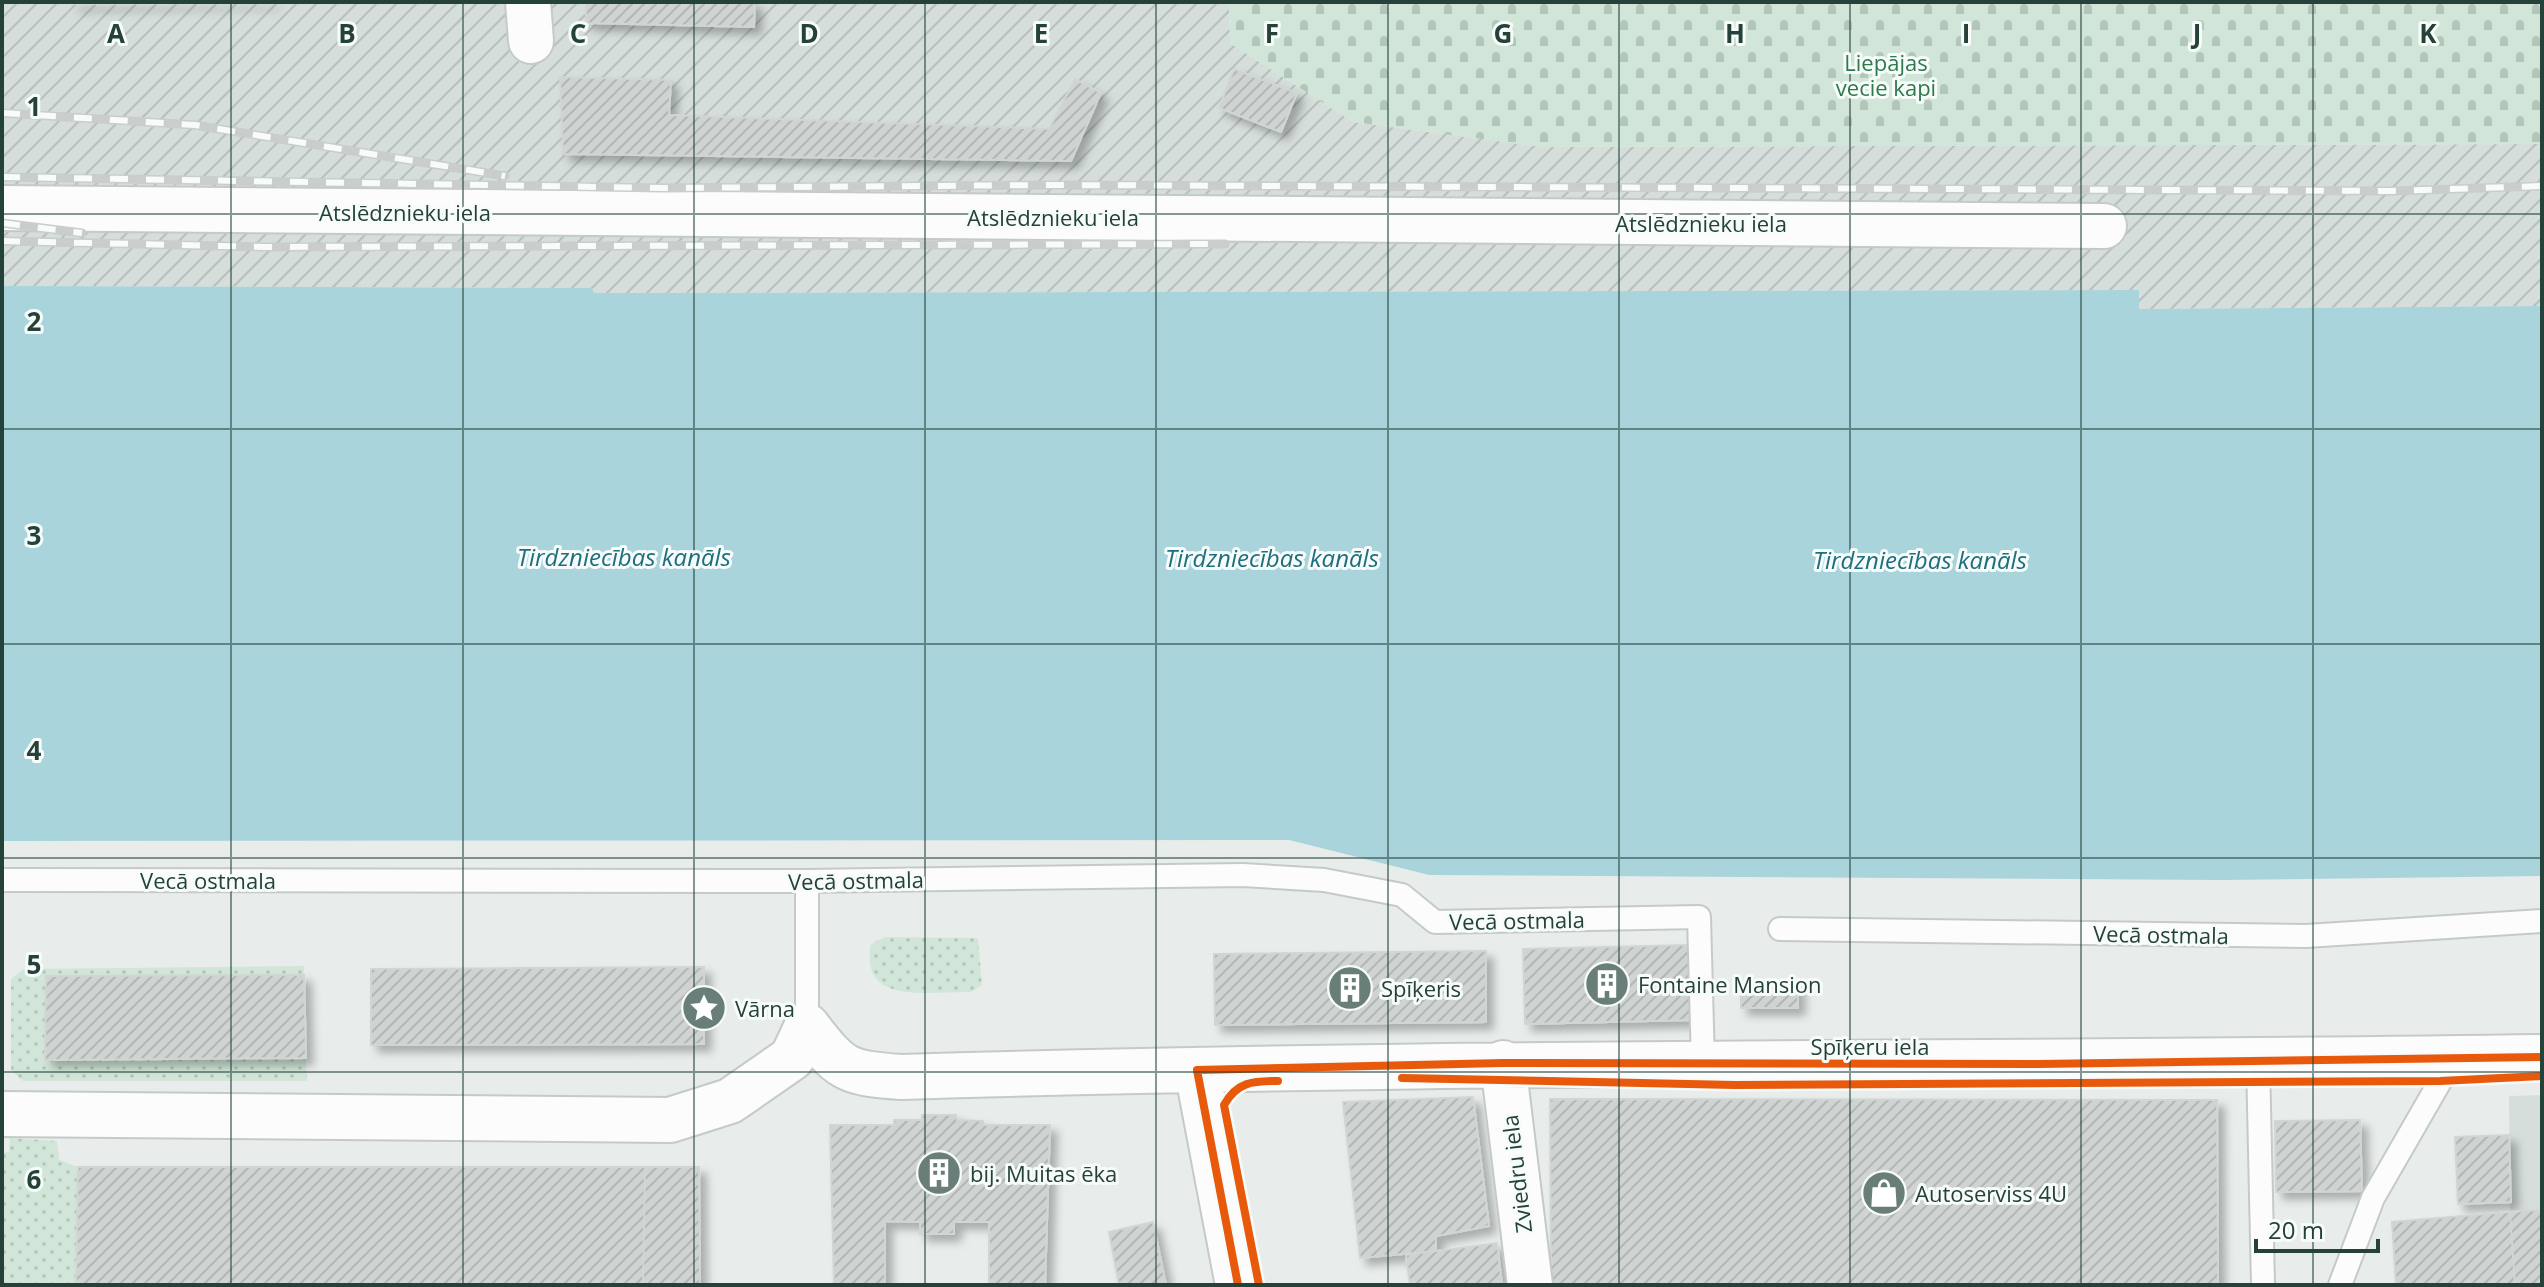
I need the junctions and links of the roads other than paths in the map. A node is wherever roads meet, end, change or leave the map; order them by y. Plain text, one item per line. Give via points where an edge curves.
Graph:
1 (2, 208) edge
2 (2104, 226) dead end
3 (2, 880) edge
4 (807, 881) junction
5 (2542, 921) edge
6 (1780, 929) dead end
7 (807, 1026) junction
8 (2542, 1057) edge
9 (2453, 1059) junction
10 (2258, 1061) junction
11 (1503, 1063) junction
12 (1703, 1064) junction
13 (1197, 1070) junction
14 (2, 1114) edge
15 (1238, 1285) edge
16 (1530, 1285) edge
17 (2263, 1285) edge
18 (2340, 1285) edge

1 - 2 street, Atslēdznieku iela
3 - 4 lane, Vecā ostmala
4 - 7 lane
4 - 12 lane, Vecā ostmala via 1243,875 1324,880 1402,895 1435,922 1699,917
5 - 6 lane, Vecā ostmala via 2306,936
7 - 13 street, Spīķeru iela via 833,1060 857,1074
7 - 14 street via 792,1058 730,1101 670,1120
8 - 9 street, Spīķeru iela
9 - 10 street, Spīķeru iela
9 - 18 lane via 2373,1198
10 - 12 street, Spīķeru iela
10 - 17 lane
11 - 12 street, Spīķeru iela
11 - 13 street, Spīķeru iela
11 - 16 street, Zviedru iela
13 - 15 street

